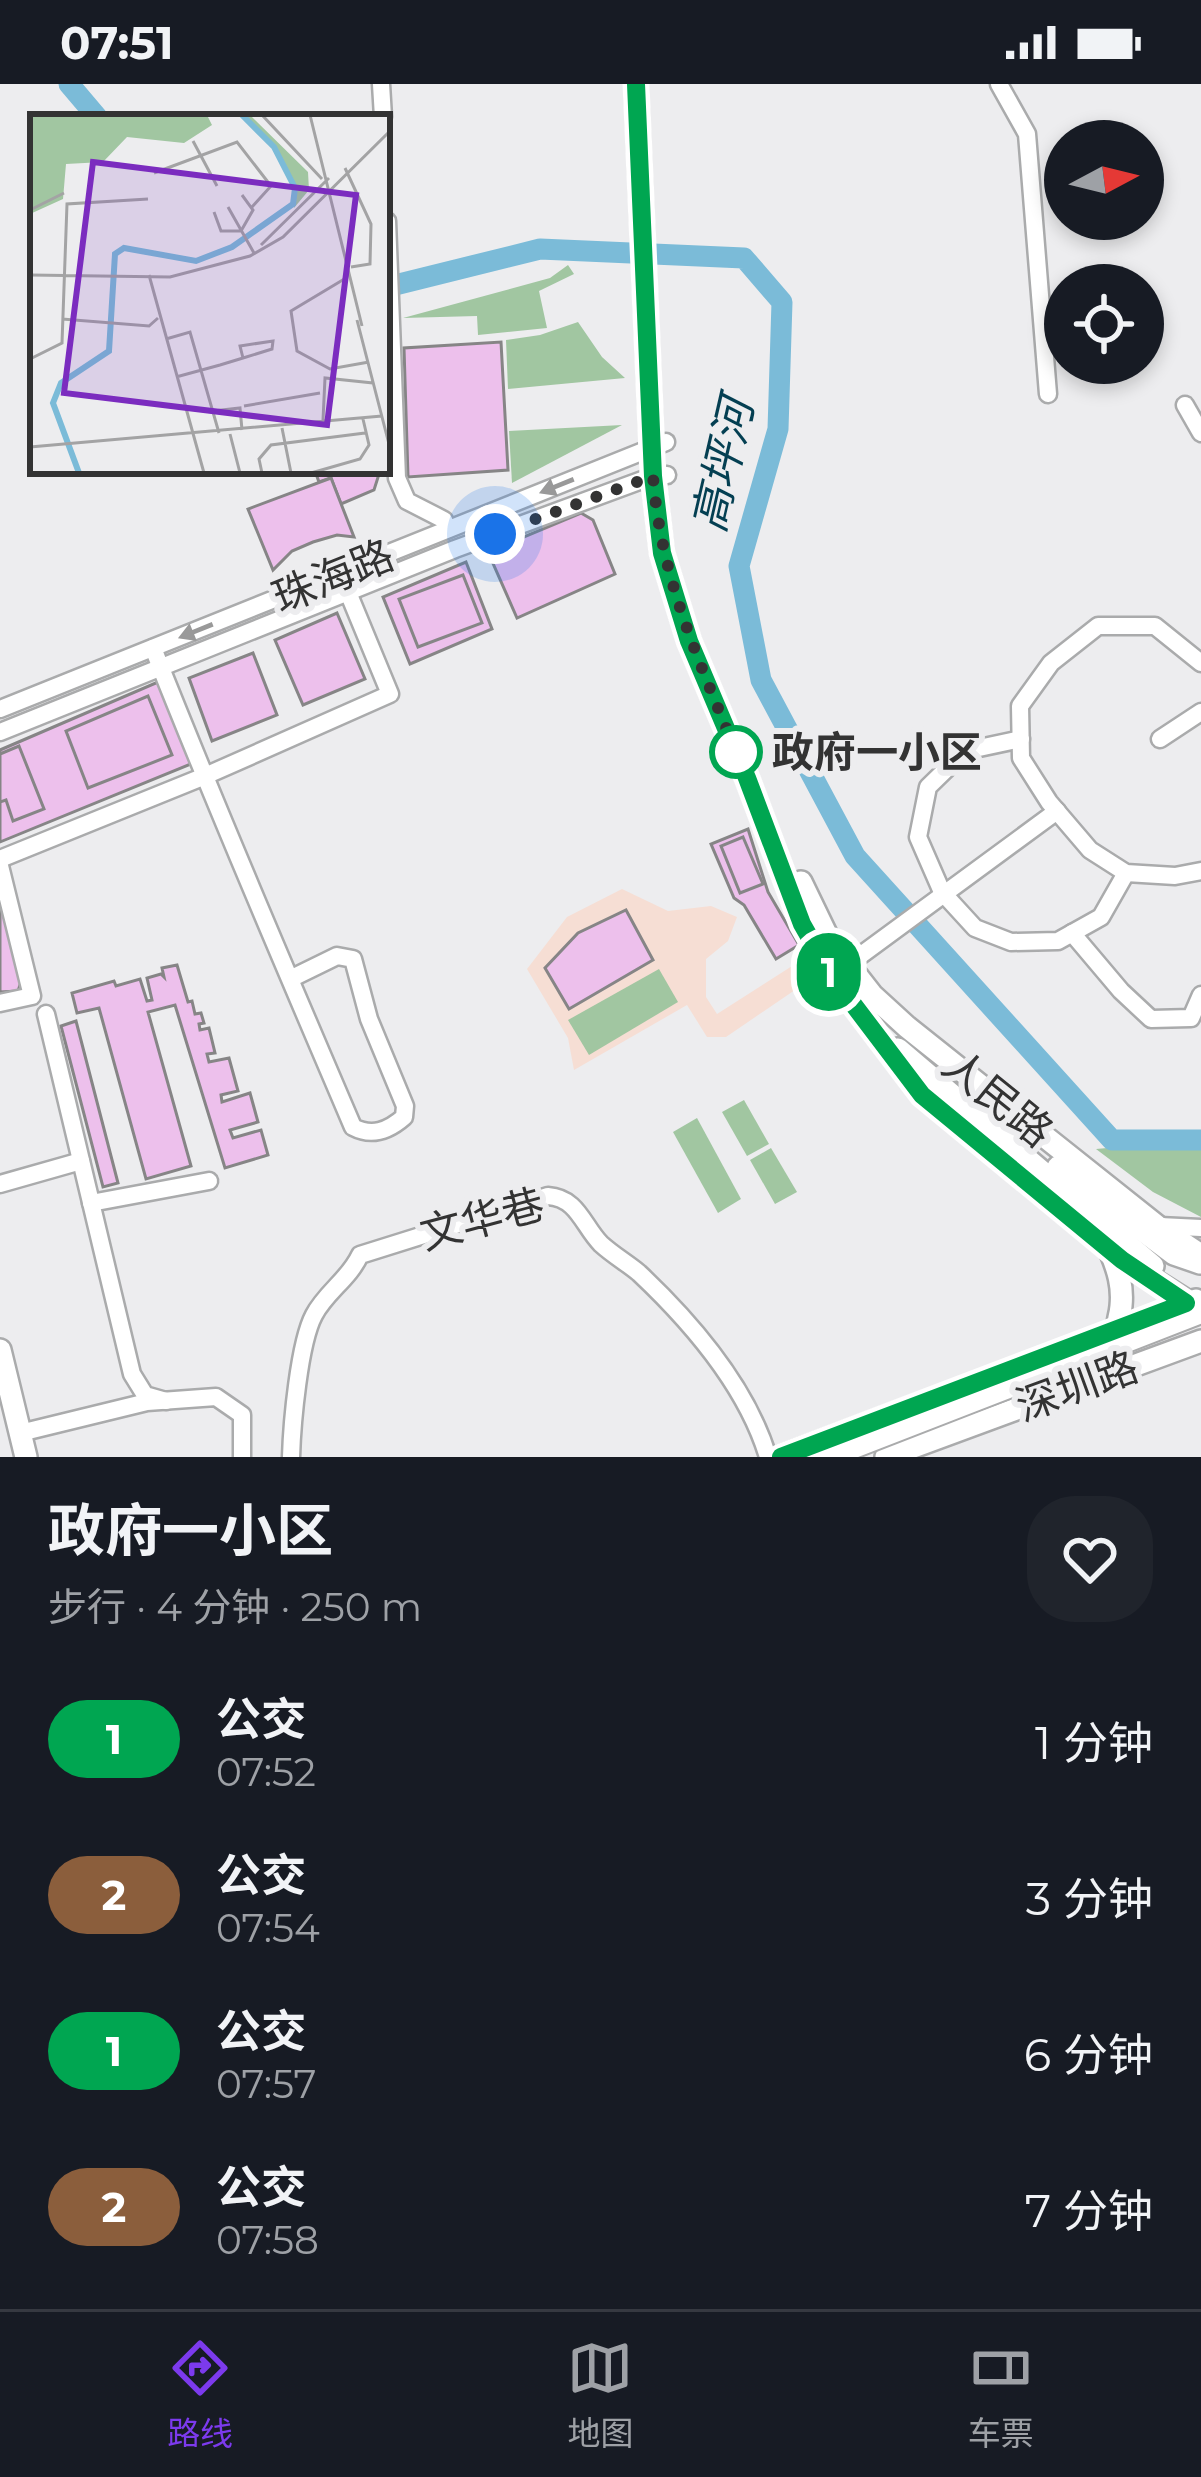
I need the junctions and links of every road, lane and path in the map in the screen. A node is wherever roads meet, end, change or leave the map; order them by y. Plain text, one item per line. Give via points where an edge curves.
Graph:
1 (381, 84) edge
2 (641, 84) edge
3 (999, 84) edge
4 (383, 114) edge
5 (390, 295) edge
6 (1048, 394) dead end
7 (1185, 405) dead end
8 (1201, 433) edge
9 (659, 445) junction
10 (660, 476) junction
11 (448, 530) junction
12 (340, 573) junction
13 (348, 592) junction
14 (153, 648) junction
15 (1201, 663) edge
16 (161, 668) junction
17 (0, 710) edge
18 (1201, 712) edge
19 (0, 732) edge
20 (1021, 739) junction
21 (1160, 739) dead end
22 (205, 776) junction
23 (1057, 811) junction
24 (0, 862) edge
25 (1201, 871) edge
26 (1126, 873) junction
27 (942, 892) junction
28 (1072, 933) junction
29 (839, 971) junction
30 (290, 980) junction
31 (1201, 995) edge
32 (0, 1003) edge
33 (868, 1005) junction
34 (46, 1014) dead end
35 (81, 1161) junction
36 (209, 1181) dead end
37 (0, 1184) edge
38 (91, 1203) junction
39 (1157, 1226) junction
40 (1201, 1228) edge
41 (1109, 1249) junction
42 (1201, 1259) edge
43 (1198, 1304) edge
44 (1201, 1325) edge
45 (1115, 1330) junction
46 (1201, 1341) edge
47 (0, 1350) edge
48 (1129, 1367) junction
49 (166, 1400) junction
50 (0, 1409) edge
51 (20, 1433) junction
52 (12, 1457) edge
53 (26, 1457) edge
54 (242, 1457) edge
55 (291, 1457) edge
56 (769, 1457) edge
57 (782, 1457) edge
58 (825, 1457) edge
59 (862, 1457) edge
60 (886, 1457) edge

1 - 4 street
2 - 9 main road, 人民路
3 - 6 street via 1028,134
5 - 11 street via 397,478 407,501
7 - 8 street
9 - 10 main road, 人民路
9 -> 11 street, 珠海路
10 - 13 street, 珠海路
10 - 29 main road, 人民路 via 662,553 689,641 802,924
11 - 12 street, 珠海路
12 - 13 street
12 -> 14 street, 珠海路
13 - 16 street, 珠海路
13 - 22 street via 390,694
14 - 16 street
14 - 17 street, 珠海路
15 - 20 street via 1155,626 1098,626 1051,663 1020,706
16 - 19 street, 珠海路
16 - 22 street
18 - 21 street
20 - 23 street via 1022,758
20 - 27 street via 965,751 928,787 918,837
22 - 24 street
22 - 30 street
23 - 26 street via 1090,850
23 - 27 street
24 - 32 street via 32,995
25 - 26 street
26 - 28 street via 1101,917
27 - 28 street via 975,928 1011,943
27 - 29 street
28 - 31 street via 1150,1018 1191,1018
29 - 33 main road, 人民路
30 - 30 street via 353,1127 365,1133 404,1118 353,959 337,956
33 - 39 main road, 人民路 via 907,1027
33 - 41 main road, 人民路 via 922,1095
33 - 42 main road via 1025,1141 1174,1254
33 - 43 main road via 954,1098
34 - 35 street
35 - 37 street
35 - 38 street
36 - 38 street
38 - 49 street via 132,1374 145,1395
39 - 40 street
39 - 42 main road, 人民路
41 - 43 main road, 人民路
41 - 45 main road via 1121,1277
43 - 45 main road, 深圳路
43 - 58 highway, bridge
44 - 59 highway
45 - 48 main road
45 - 57 main road, 深圳路
46 - 48 main road, 深圳路
47 - 51 main road
48 - 60 main road, 深圳路
49 - 51 street
49 - 54 street via 216,1397 242,1415
50 - 52 main road
51 - 53 main road
55 - 56 street, 文华巷 via 313,1316 360,1255 562,1196 693,1333 747,1404

